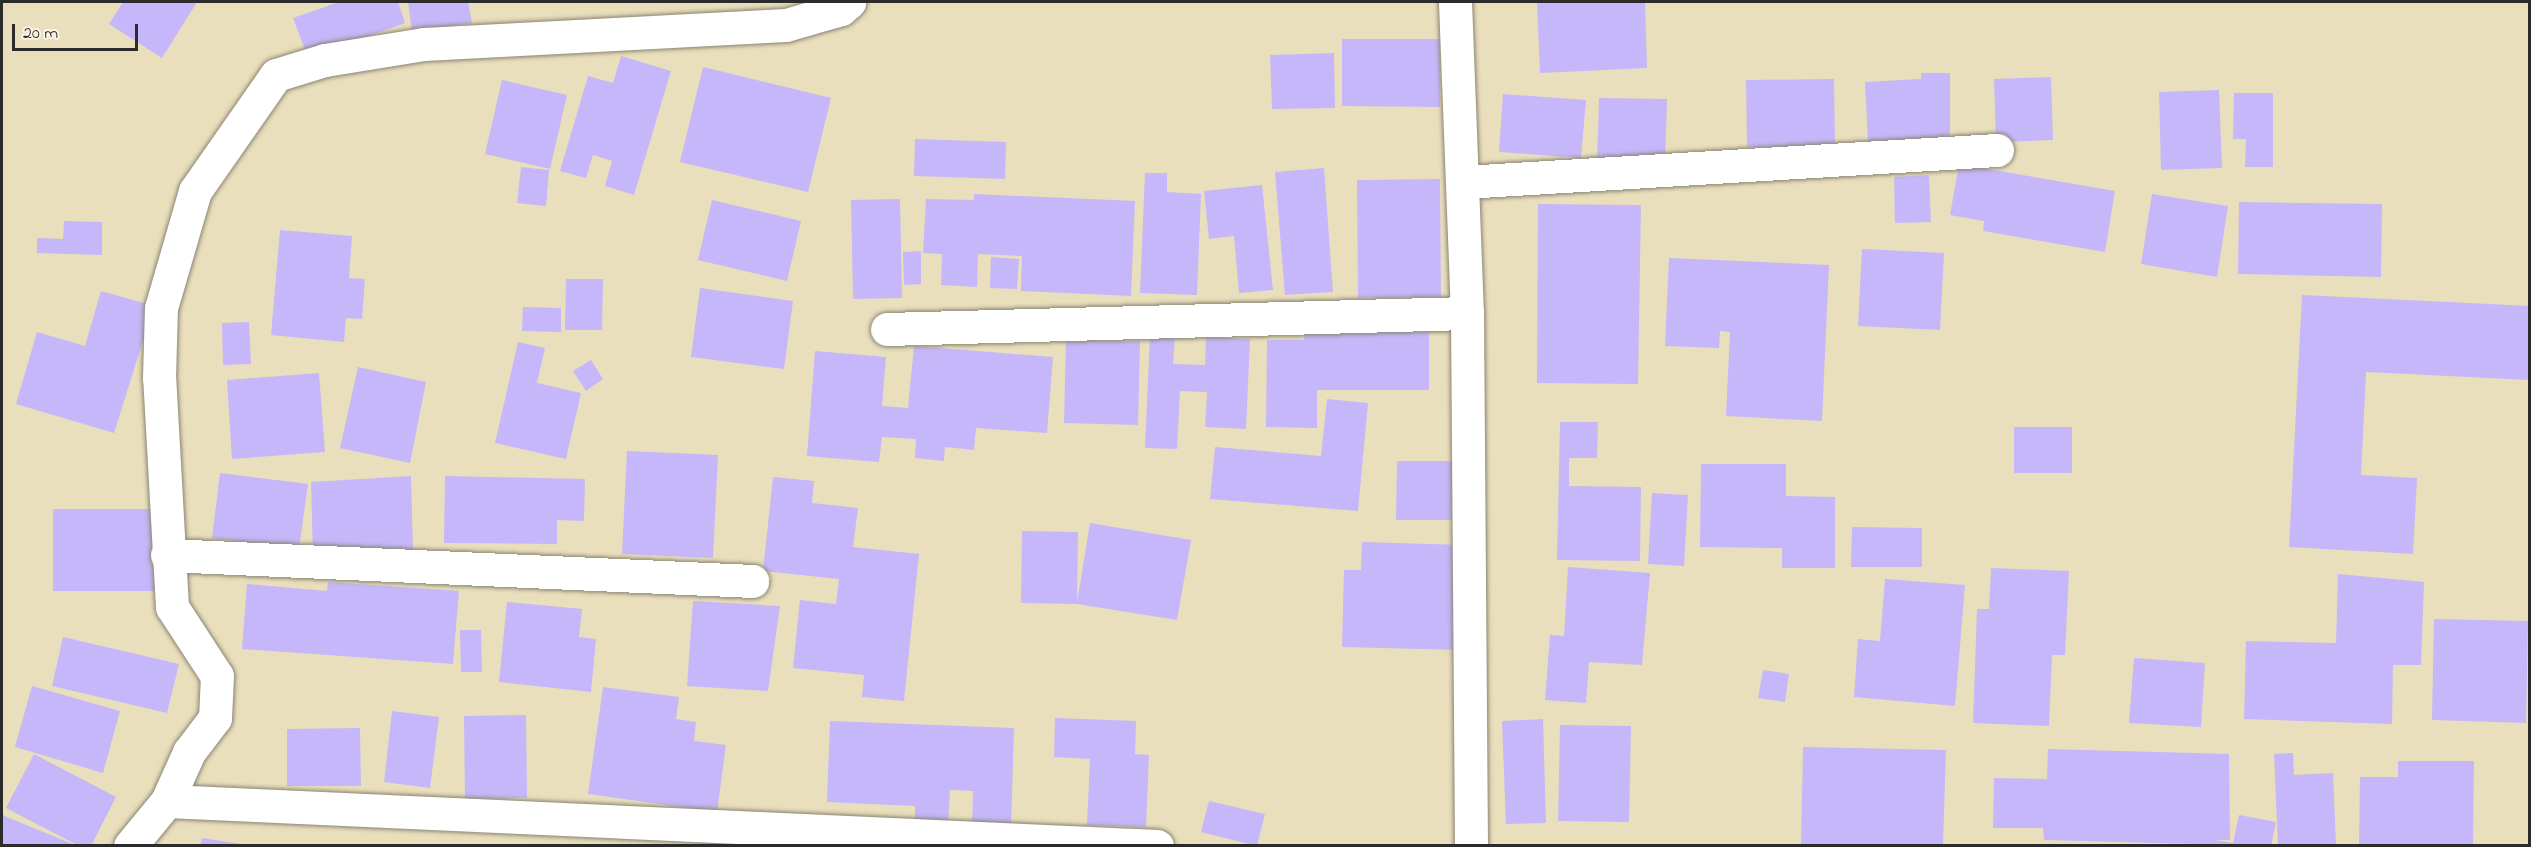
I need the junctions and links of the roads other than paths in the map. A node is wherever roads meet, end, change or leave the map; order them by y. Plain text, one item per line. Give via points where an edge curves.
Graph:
1 (849, 2) edge
2 (1455, 2) edge
3 (1997, 150) dead end
4 (1464, 182) junction
5 (1467, 313) junction
6 (887, 329) dead end
7 (167, 555) junction
8 (752, 581) dead end
9 (167, 801) junction
10 (130, 846) edge
11 (1157, 846) edge
12 (1471, 846) edge

1 - 7 street via 841,9 786,25 424,44 325,60 276,75 195,191 161,308 159,378
2 - 4 street
3 - 4 street
4 - 5 street
5 - 6 street
5 - 12 street
7 - 8 street
7 - 9 street via 172,607 217,675 216,718 189,752
9 - 10 street
9 - 11 street

